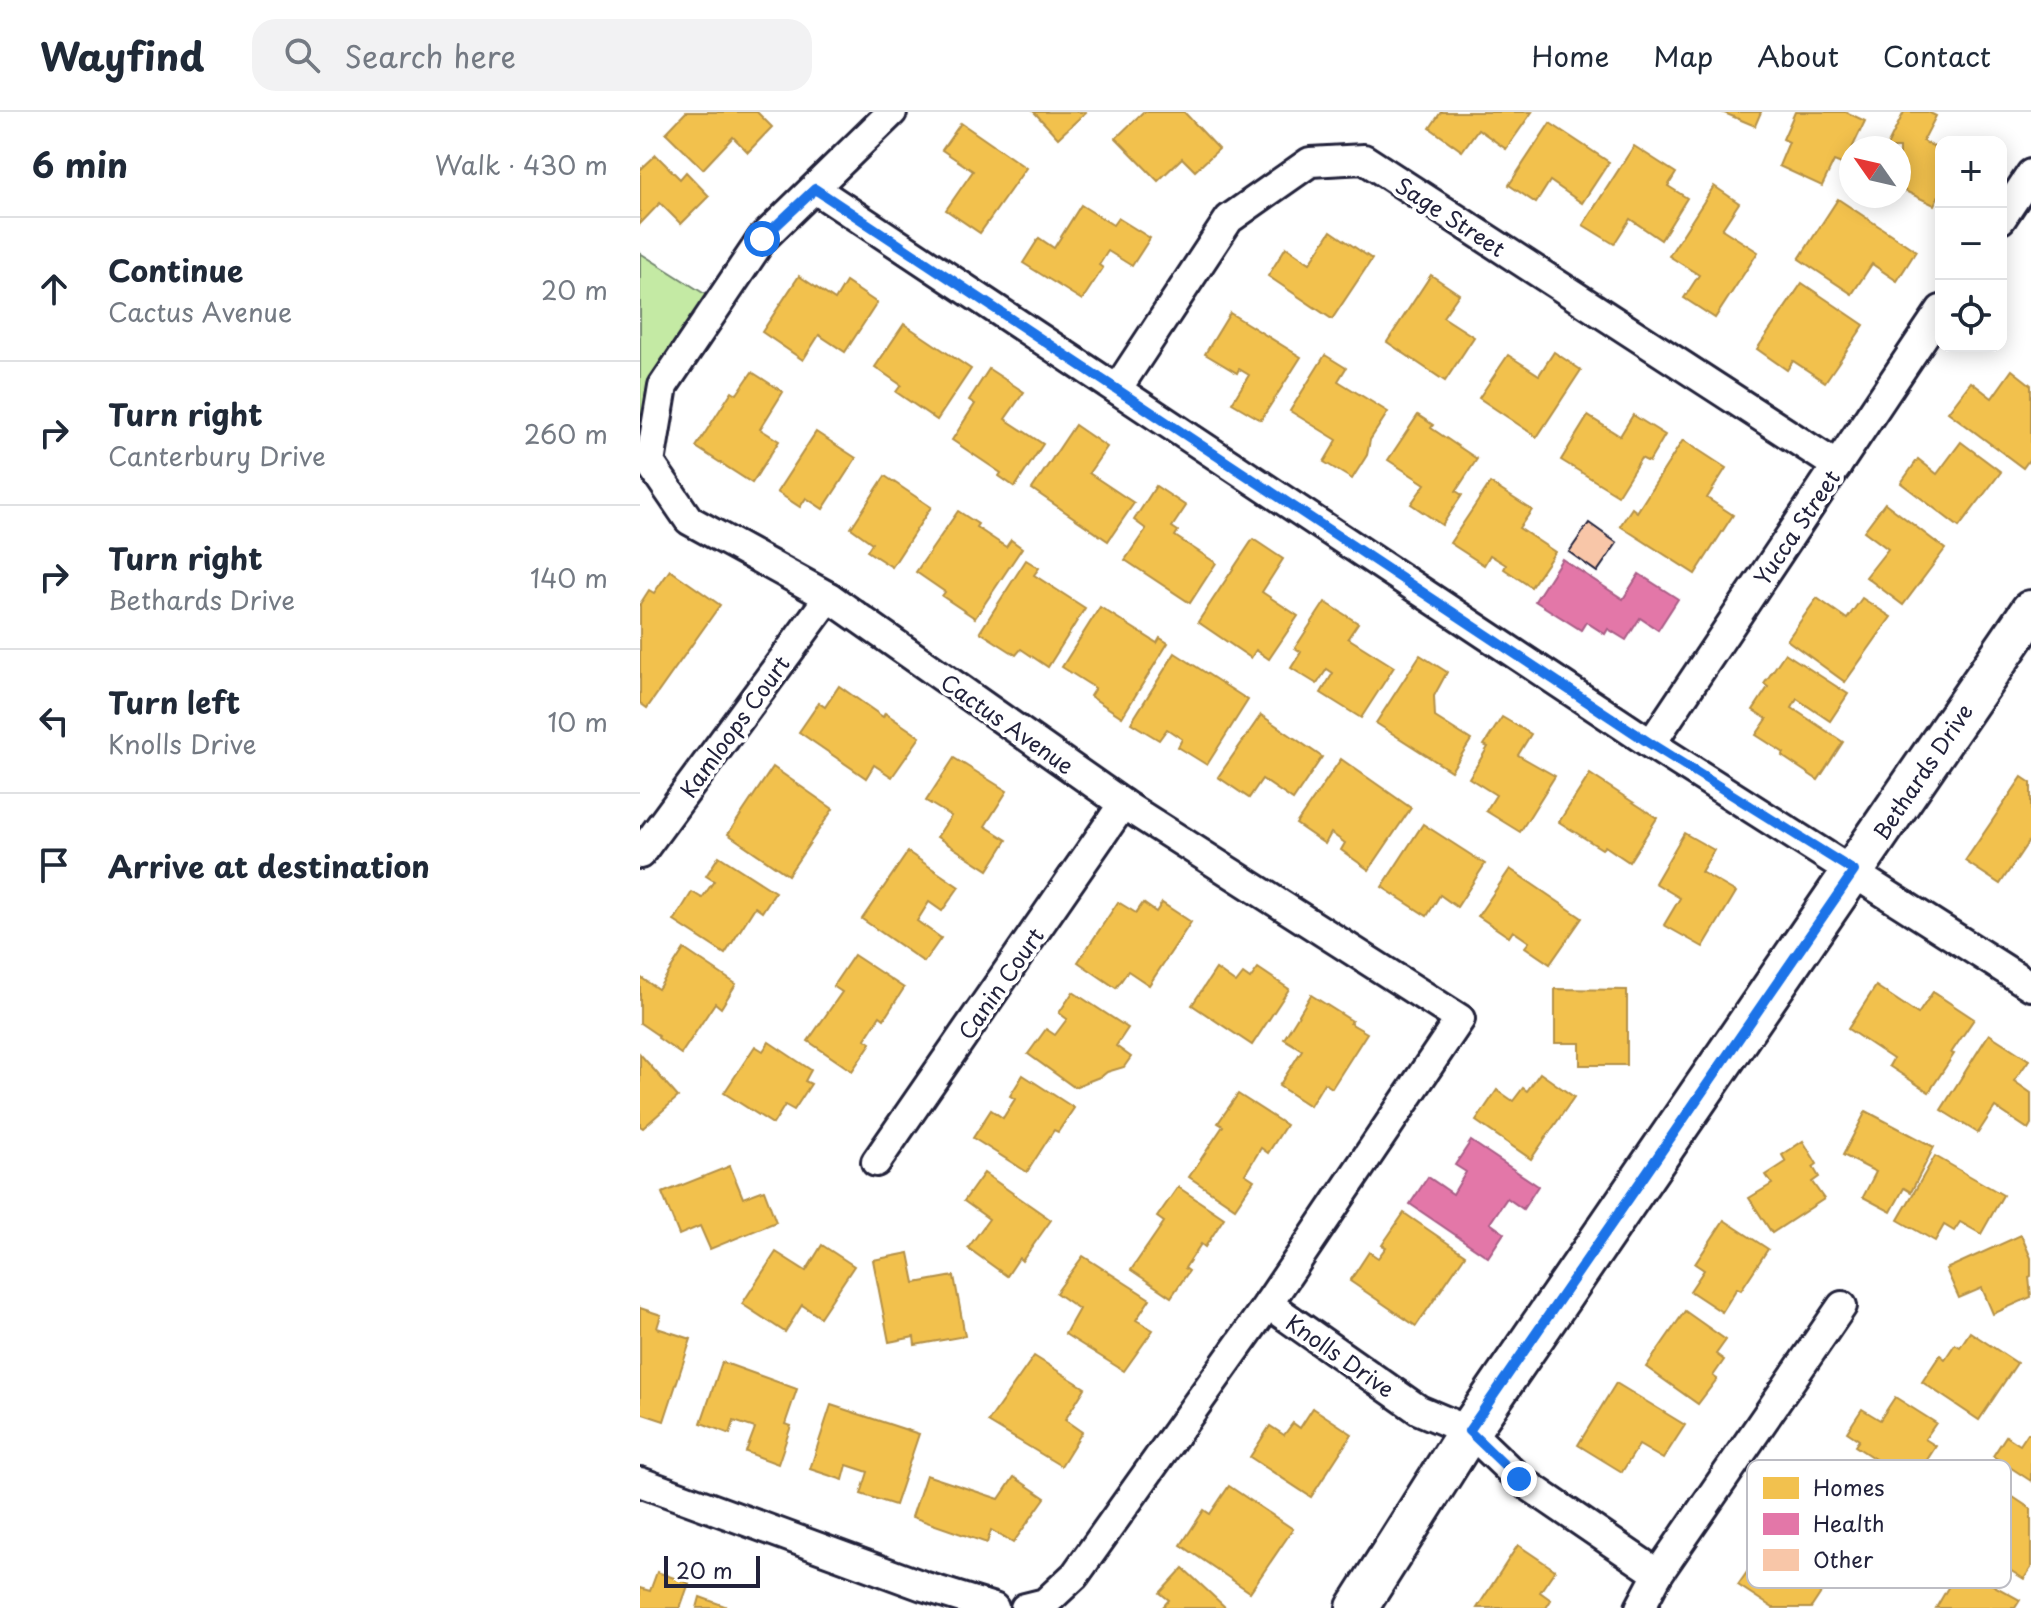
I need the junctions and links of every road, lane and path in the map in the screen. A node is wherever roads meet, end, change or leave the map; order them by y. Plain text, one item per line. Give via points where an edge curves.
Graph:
1 (892, 112) edge
2 (2031, 174) edge
3 (815, 189) junction
4 (2007, 210) edge
5 (1935, 319) edge
6 (1117, 389) junction
7 (1837, 466) junction
8 (829, 597) junction
9 (2031, 611) edge
10 (1651, 744) junction
11 (1123, 804) junction
12 (640, 854) edge
13 (1854, 871) junction
14 (2031, 986) edge
15 (876, 1162) dead end
16 (1268, 1304) junction
17 (1842, 1306) dead end
18 (1469, 1431) junction
19 (640, 1482) edge
20 (1658, 1574) junction
21 (994, 1608) edge
22 (1025, 1608) edge
23 (1357, 1608) edge
24 (1640, 1608) edge

1 - 3 street, Cactus Avenue
2 - 4 street
3 - 6 street
3 - 8 street, Cactus Avenue via 762,239 663,386 650,463 689,520
5 - 7 street, Yucca Street
6 - 7 street, Sage Street via 1229,219 1310,162 1364,159
6 - 10 street
7 - 10 street, Yucca Street
8 - 11 street, Cactus Avenue
8 - 12 street, Kamloops Court
9 - 13 street, Bethards Drive
10 - 13 street
11 - 15 street, Canin Court
11 - 16 street, Cactus Avenue via 1460,1019
13 - 14 street
13 - 18 street, Bethards Drive
16 - 18 street, Knolls Drive via 1419,1410
16 - 22 street, Knolls Drive via 1075,1575 1045,1603
17 - 20 street
18 - 20 street, Knolls Drive via 1519,1479
18 - 23 street, Bethards Drive
19 - 21 street
20 - 24 street

